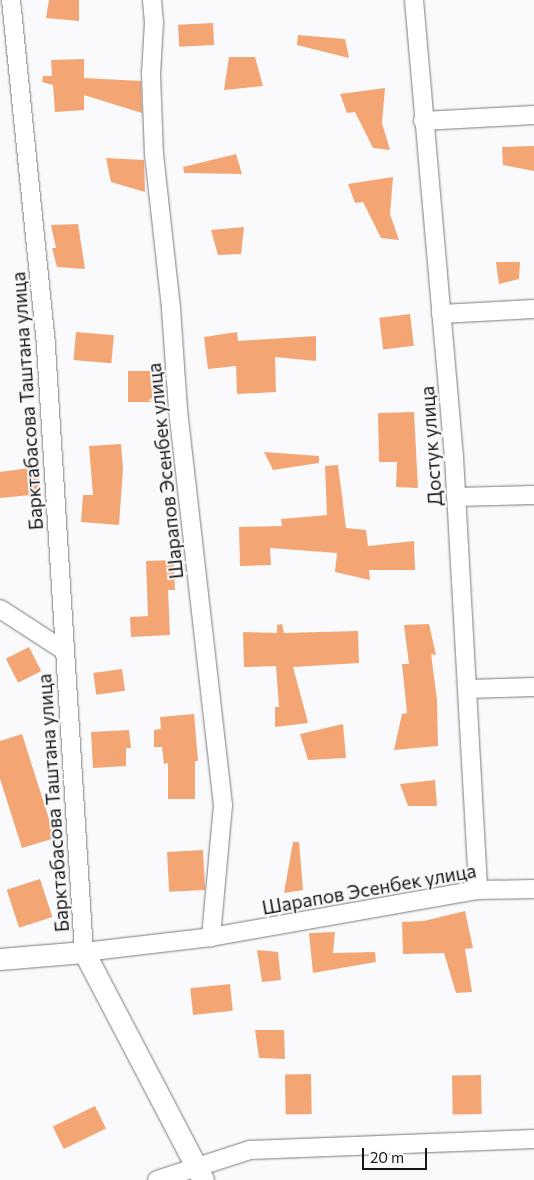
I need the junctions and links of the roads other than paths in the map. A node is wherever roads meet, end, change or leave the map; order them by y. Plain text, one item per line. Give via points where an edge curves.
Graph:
1 (11, 0) edge
2 (152, 0) edge
3 (414, 0) edge
4 (534, 115) edge
5 (423, 121) junction
6 (534, 309) edge
7 (441, 314) junction
8 (534, 495) edge
9 (456, 497) junction
10 (0, 609) edge
11 (65, 651) junction
12 (534, 686) edge
13 (467, 689) junction
14 (534, 889) edge
15 (478, 890) junction
16 (211, 937) junction
17 (84, 952) junction
18 (0, 959) edge
19 (534, 1139) edge
20 (200, 1174) edge
21 (157, 1180) edge

1 - 11 street, Барктабасова Таштана улица via 46,347
2 - 16 street, Шарапов Эсенбек улица via 154,154 178,410 223,805
3 - 5 street, Достук улица
4 - 5 street
5 - 7 street, Достук улица
6 - 7 street
7 - 9 street, Достук улица
8 - 9 street
9 - 13 street, Достук улица
10 - 11 street, Барктабасова Таштана улица
11 - 17 street, Барктабасова Таштана улица
12 - 13 street
13 - 15 street, Достук улица
14 - 15 street, Шарапов Эсенбек улица
15 - 16 street, Шарапов Эсенбек улица
16 - 17 street, Шарапов Эсенбек улица
17 - 18 street
17 - 20 street
19 - 20 street via 250,1150
20 - 21 street

